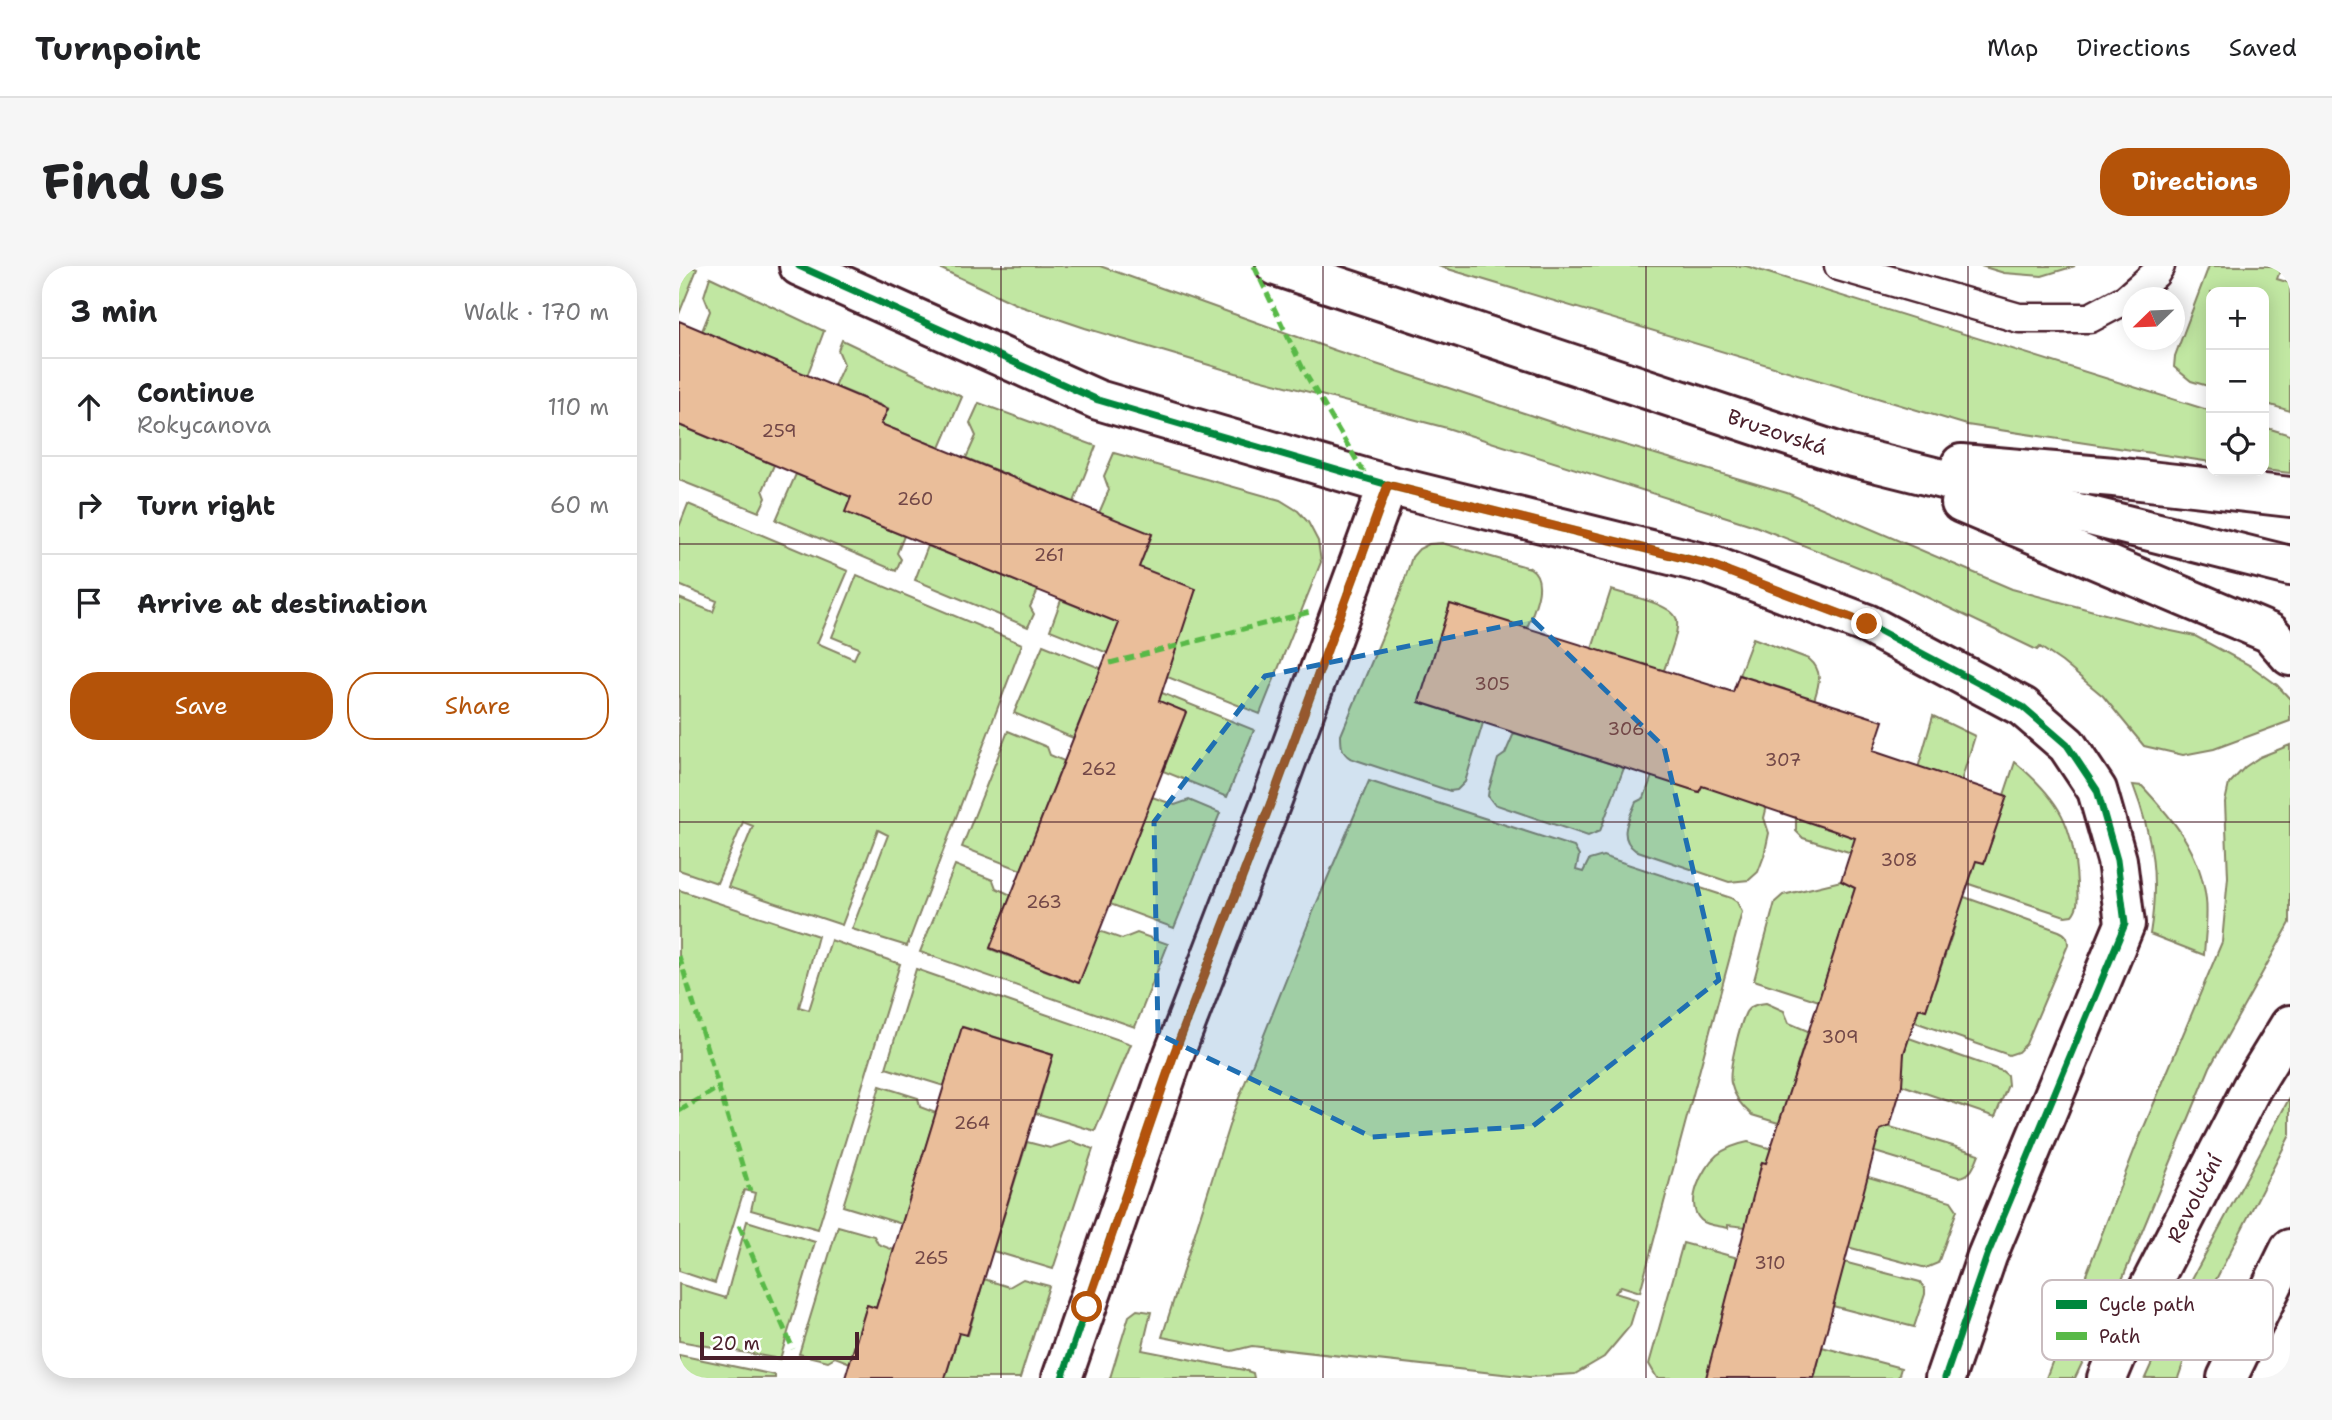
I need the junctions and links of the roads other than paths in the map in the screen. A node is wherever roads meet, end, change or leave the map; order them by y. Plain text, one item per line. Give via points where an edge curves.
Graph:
1 (799, 266) edge
2 (1276, 266) edge
3 (1839, 266) edge
4 (2160, 266) edge
5 (1846, 455) junction
6 (1388, 485) junction
7 (2290, 497) edge
8 (2290, 566) edge
9 (2290, 656) edge
10 (2290, 1003) edge
11 (2290, 1025) edge
12 (2252, 1087) junction
13 (2290, 1249) edge
14 (2153, 1280) edge
15 (2273, 1284) edge
16 (2115, 1360) edge
17 (2236, 1360) edge
18 (1062, 1378) edge
19 (1945, 1378) edge
20 (2107, 1378) edge
21 (2227, 1378) edge

1 - 6 street via 1098,400
2 - 5 street, Bruzovská
3 - 4 lane via 2019,318 2090,318 2126,299
5 - 7 street
5 - 8 street, Bruzovská
5 - 9 street via 2270,633
6 - 18 street via 1174,1054
6 - 19 street via 1711,565 1867,624 2023,707 2067,745 2098,790 2117,860 2125,924 1987,1256
10 - 12 street
11 - 12 street, Revoluční
12 - 14 street, Revoluční
13 - 15 street
16 - 20 street, Revoluční
17 - 21 street

